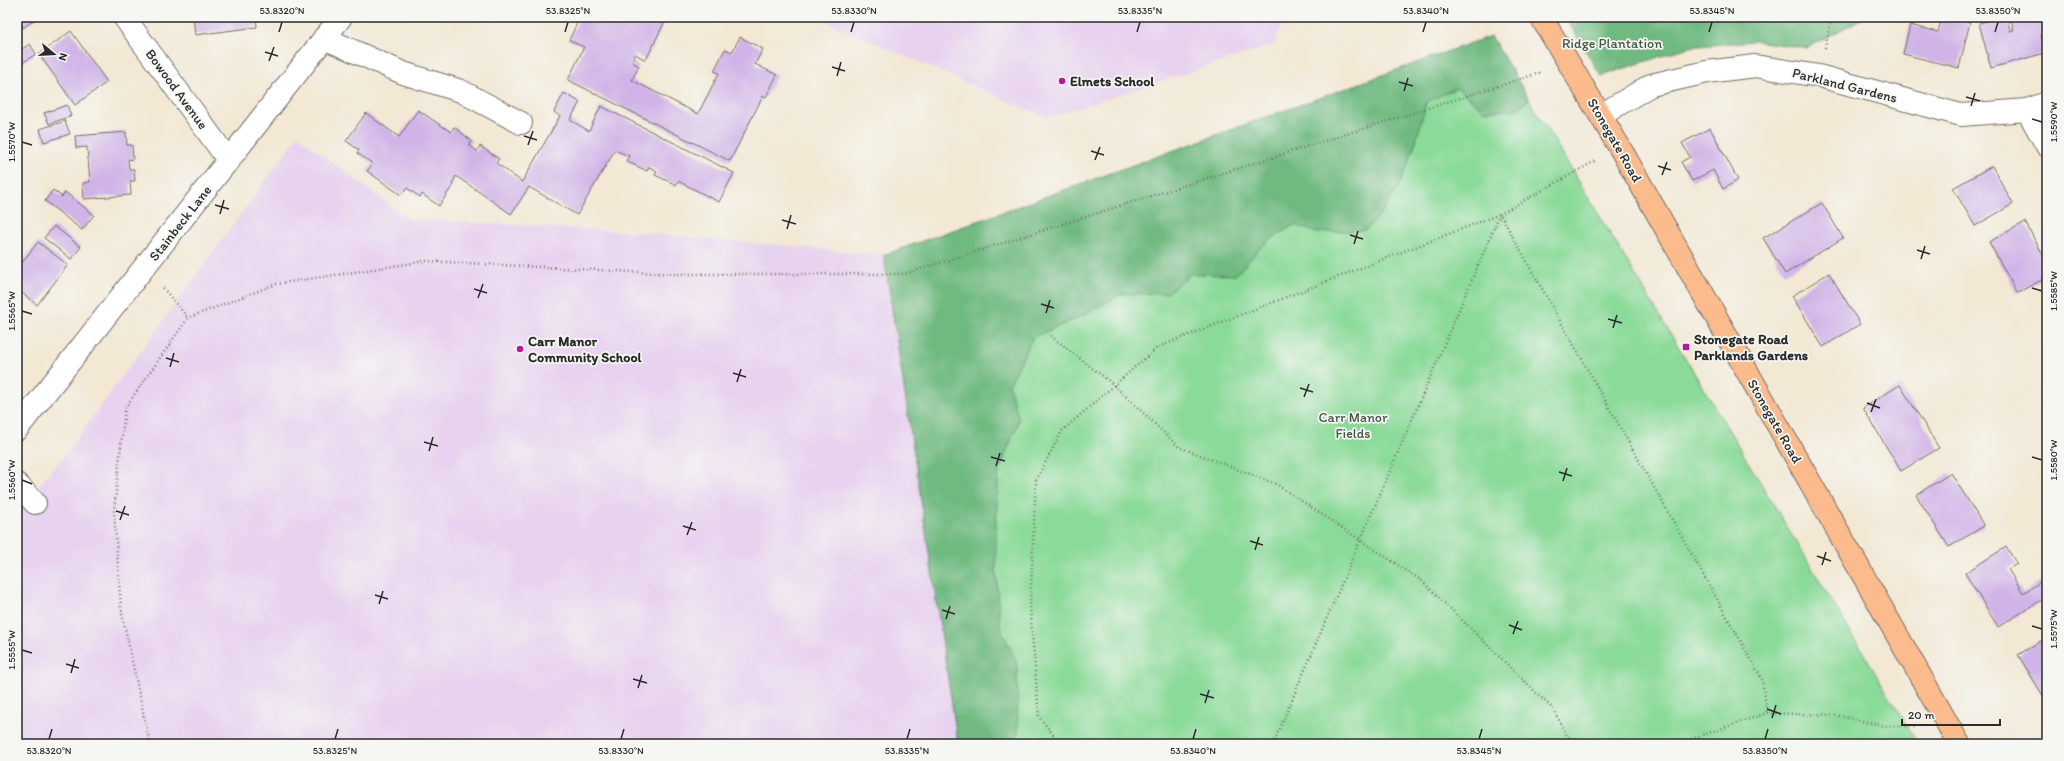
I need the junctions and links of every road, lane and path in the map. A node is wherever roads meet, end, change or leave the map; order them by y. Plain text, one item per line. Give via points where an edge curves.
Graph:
1 (124, 17) edge
2 (341, 17) edge
3 (1541, 17) edge
4 (324, 38) junction
5 (1569, 63) junction
6 (2047, 102) edge
7 (2027, 110) junction
8 (1601, 116) junction
9 (521, 124) dead end
10 (2047, 146) edge
11 (1620, 148) junction
12 (229, 161) junction
13 (1500, 214) junction
14 (144, 268) junction
15 (188, 318) junction
16 (1051, 336) dead end
17 (1114, 385) junction
18 (17, 429) edge
19 (17, 484) edge
20 (35, 503) dead end
21 (1360, 541) junction
22 (1767, 713) junction
23 (1948, 726) junction
24 (150, 744) edge
25 (1061, 744) edge
26 (1273, 744) edge
27 (1577, 744) edge
28 (1676, 744) edge
29 (1959, 744) edge

1 - 12 street, Bowood Avenue
2 - 4 street, Stainbeck Lane
3 - 5 main road, Stonegate Road
4 - 9 street via 403,73 461,91
4 - 12 street, Stainbeck Lane
5 - 8 main road, Stonegate Road
5 - 15 path via 905,274 676,274 426,261 276,284
6 - 7 street, Parkland Gardens
7 - 8 street, Parkland Gardens via 1961,115 1819,76 1755,66 1707,72 1651,85
7 - 10 street
8 - 11 main road, Stonegate Road
11 - 13 path
11 - 23 main road, Stonegate Road
12 - 14 street, Stainbeck Lane
13 - 17 path via 1158,347
13 - 21 path
13 - 22 path via 1762,679
14 - 15 path
14 - 18 street, Stainbeck Lane
15 - 24 path via 125,408 114,510 121,609
16 - 17 path
17 - 21 path via 1179,447 1276,484
17 - 25 path via 1062,431 1036,480 1030,608 1038,717
19 - 20 street
21 - 26 path
21 - 27 path via 1422,581 1554,710 1567,736
22 - 23 path via 1835,715 1885,726
22 - 28 path
23 - 29 main road, Stonegate Road

